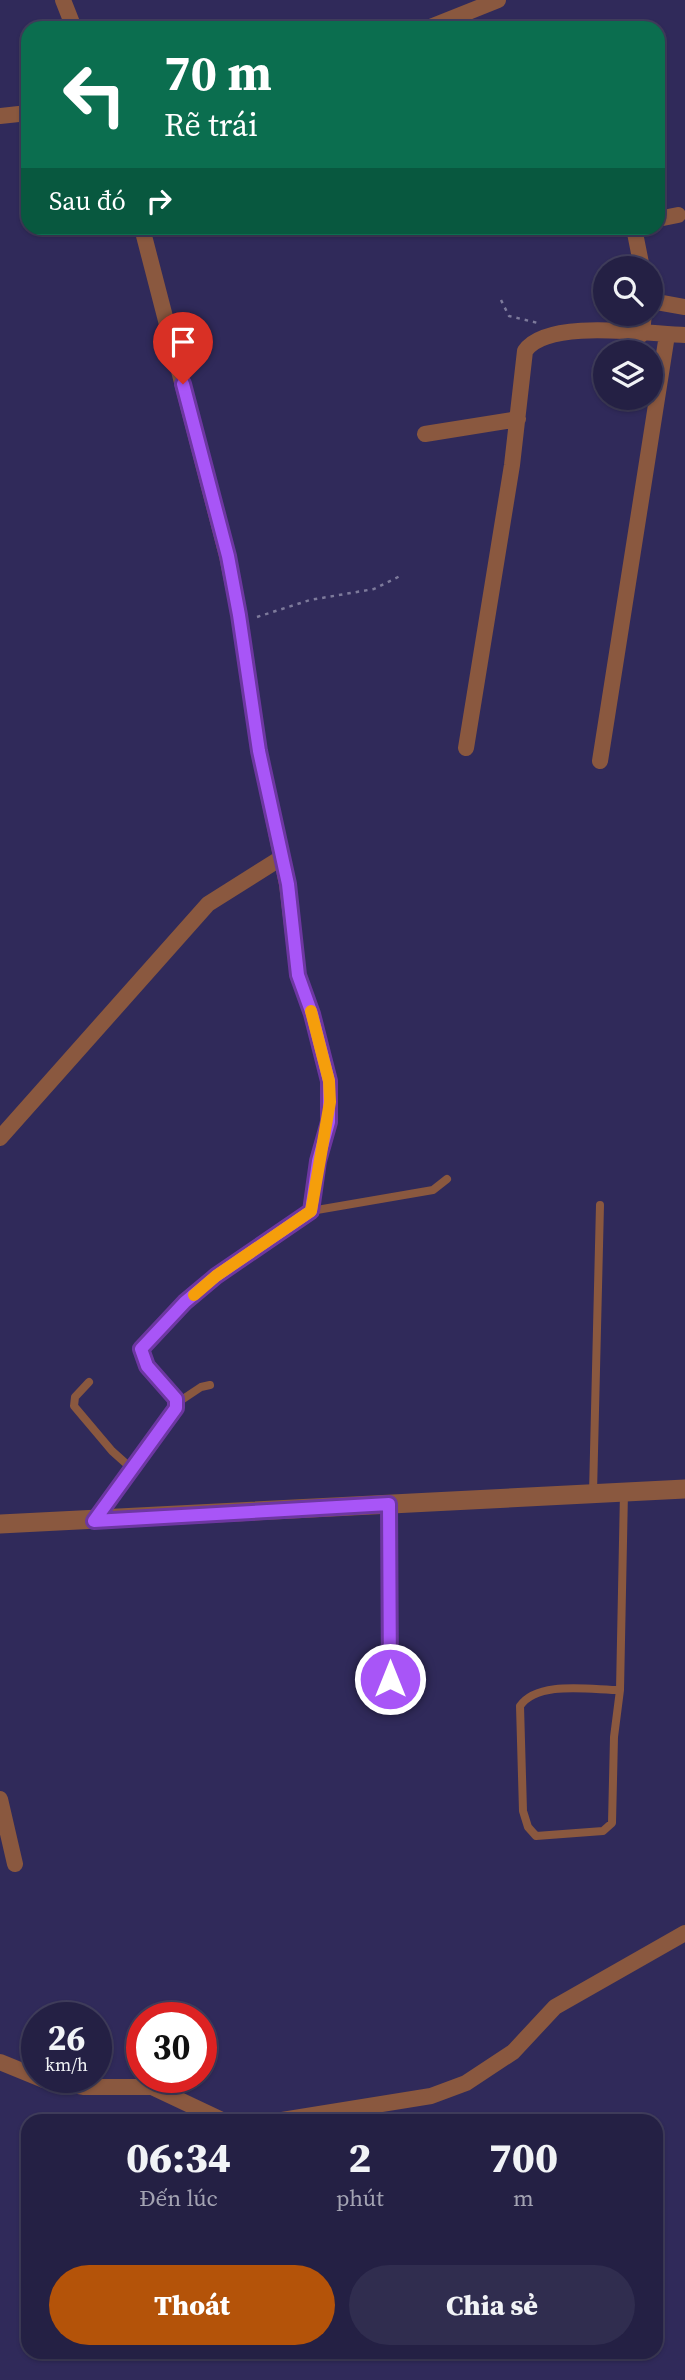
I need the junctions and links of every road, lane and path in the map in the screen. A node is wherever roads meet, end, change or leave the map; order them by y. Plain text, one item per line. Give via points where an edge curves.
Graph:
1 (63, 0) edge
2 (499, 0) edge
3 (71, 21) edge
4 (446, 21) edge
5 (21, 114) edge
6 (0, 116) edge
7 (678, 215) dead end
8 (665, 218) edge
9 (144, 235) edge
10 (635, 235) edge
11 (640, 256) edge
12 (501, 300) dead end
13 (663, 303) edge
14 (685, 307) edge
15 (643, 326) edge
16 (560, 333) junction
17 (642, 334) junction
18 (667, 335) junction
19 (685, 335) edge
20 (518, 419) junction
21 (425, 434) dead end
22 (400, 576) dead end
23 (240, 622) junction
24 (466, 748) dead end
25 (600, 761) dead end
26 (281, 858) junction
27 (0, 1138) edge
28 (447, 1179) dead end
29 (600, 1205) dead end
30 (311, 1211) junction
31 (89, 1382) dead end
32 (210, 1385) dead end
33 (177, 1403) junction
34 (131, 1468) junction
35 (685, 1489) edge
36 (624, 1492) junction
37 (593, 1493) junction
38 (389, 1504) junction
39 (94, 1521) junction
40 (0, 1524) edge
41 (390, 1679) dead end
42 (620, 1690) junction
43 (0, 1799) edge
44 (15, 1864) dead end
45 (685, 1933) edge
46 (0, 2062) edge
47 (209, 2114) edge
48 (319, 2114) edge

1 - 3 street
2 - 4 street
5 - 6 street
7 - 8 street
9 - 23 street via 211,489
10 - 11 street
12 - 16 path via 509,316 554,324
13 - 14 street
15 - 17 street
16 - 17 street
16 - 20 street via 536,338 525,351
17 - 18 street
18 - 19 street
18 - 25 street
20 - 21 street
20 - 24 street
22 - 23 path via 374,589 310,600
23 - 26 street
26 - 27 street via 208,904
26 - 30 street via 298,975 329,1081 329,1122
28 - 30 lane via 433,1190
29 - 37 lane
30 - 33 street via 216,1276 141,1349 147,1366
31 - 34 lane via 75,1397 74,1406
32 - 33 lane
33 - 34 street
34 - 39 street
35 - 36 street
36 - 37 street
36 - 42 lane
37 - 38 street
38 - 39 street
38 - 41 street
39 - 40 street
42 - 42 lane via 612,1823 603,1831 536,1836 523,1811 520,1706 541,1691
43 - 44 street
45 - 48 street via 555,2007 513,2052 466,2083 431,2096
46 - 47 street via 32,2076 83,2087 152,2087

